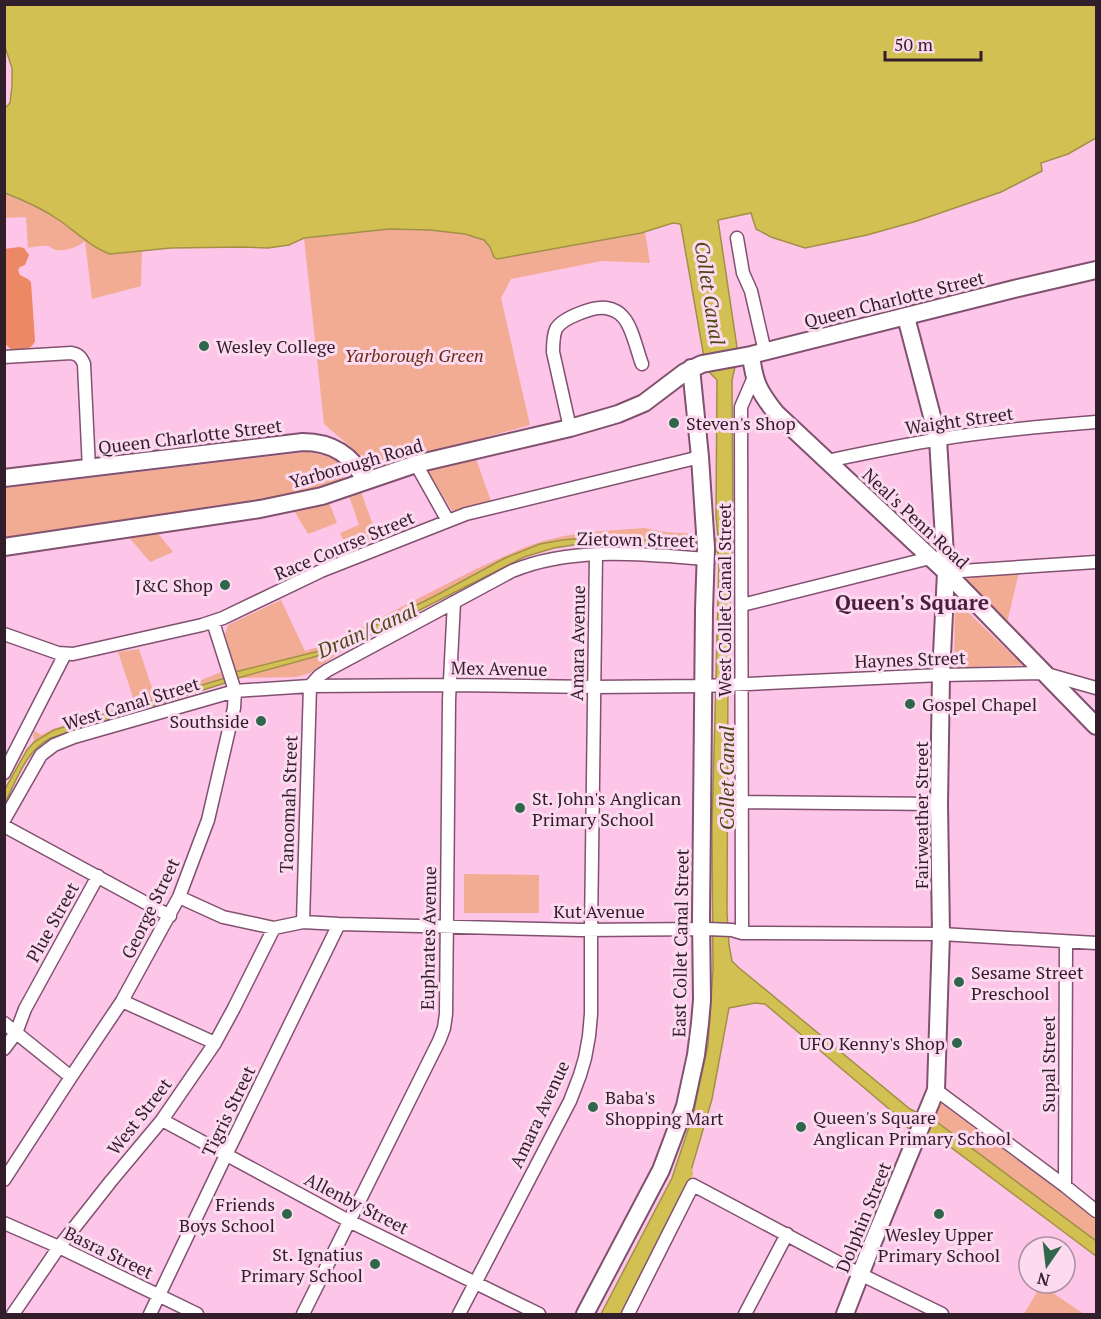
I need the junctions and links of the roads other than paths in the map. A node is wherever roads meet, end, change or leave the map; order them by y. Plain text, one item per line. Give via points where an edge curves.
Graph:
1 (737, 238) dead end
2 (1096, 270) edge
3 (906, 317) junction
4 (752, 355) junction
5 (4, 357) edge
6 (642, 364) dead end
7 (696, 366) junction
8 (754, 377) junction
9 (1096, 422) edge
10 (570, 428) junction
11 (938, 440) junction
12 (700, 457) junction
13 (827, 460) junction
14 (416, 464) junction
15 (89, 469) junction
16 (4, 478) edge
17 (364, 481) junction
18 (448, 520) junction
19 (4, 547) edge
20 (706, 550) junction
21 (596, 554) junction
22 (930, 558) junction
23 (1096, 562) edge
24 (946, 572) junction
25 (454, 602) junction
26 (742, 605) junction
27 (213, 622) junction
28 (4, 634) edge
29 (65, 654) junction
30 (1043, 673) junction
31 (941, 675) junction
32 (232, 682) junction
33 (450, 685) junction
34 (723, 685) junction
35 (310, 686) junction
36 (594, 687) junction
37 (1096, 688) edge
38 (1096, 726) edge
39 (4, 773) edge
40 (742, 802) junction
41 (939, 804) junction
42 (4, 820) edge
43 (4, 826) edge
44 (98, 876) junction
45 (179, 897) junction
46 (170, 916) junction
47 (303, 922) junction
48 (339, 924) junction
49 (447, 927) junction
50 (274, 928) junction
51 (704, 929) junction
52 (591, 930) junction
53 (737, 931) junction
54 (941, 934) junction
55 (1066, 942) junction
56 (1096, 943) edge
57 (122, 1001) junction
58 (4, 1023) edge
59 (16, 1033) junction
60 (215, 1043) junction
61 (4, 1049) edge
62 (70, 1077) junction
63 (934, 1095) junction
64 (162, 1120) junction
65 (226, 1155) junction
66 (4, 1180) edge
67 (1065, 1186) junction
68 (1096, 1211) edge
69 (349, 1221) junction
70 (4, 1223) edge
71 (787, 1234) junction
72 (58, 1247) junction
73 (860, 1274) junction
74 (475, 1283) junction
75 (160, 1296) junction
76 (13, 1314) edge
77 (150, 1314) edge
78 (197, 1314) edge
79 (303, 1314) edge
80 (459, 1314) edge
81 (539, 1314) edge
82 (585, 1314) edge
83 (628, 1314) edge
84 (745, 1314) edge
85 (845, 1314) edge
86 (942, 1314) edge

1 - 4 street via 743,273 752,291
2 - 3 street, Queen Charlotte Street
3 - 4 street, Queen Charlotte Street
3 - 11 street, Fairweather Street
4 - 7 street, Queen Charlotte Street
4 - 8 street, Neal's Penn Road
5 - 15 street via 71,353 82,359
6 - 10 street via 630,328 617,312 597,308 561,323 553,352
7 - 10 street, Yarborough Road via 639,406
7 - 12 street, East Collet Canal Street
8 - 13 street, Neal's Penn Road via 776,413
8 - 26 street, West Collet Canal Street via 741,407
9 - 11 street, Waight Street
10 - 14 street, Yarborough Road
11 - 13 street, Waight Street
11 - 24 street, Fairweather Street
12 - 18 street, Race Course Street
12 - 20 street, East Collet Canal Street
13 - 22 street, Neal's Penn Road
14 - 17 street, Yarborough Road
14 - 18 street
15 - 16 street, Queen Charlotte Street
15 - 17 street, Queen Charlotte Street via 314,442 332,446 347,457
17 - 19 street, Yarborough Road via 322,496 274,506
18 - 27 street, Race Course Street via 321,571
20 - 21 street, Zietown Street
20 - 34 street, East Collet Canal Street
21 - 25 street, Zietown Street via 526,566
21 - 36 street, Amara Avenue
22 - 24 street, Neal's Penn Road
22 - 26 street
23 - 24 street
24 - 30 street, Neal's Penn Road
24 - 31 street, Fairweather Street
25 - 33 street, Euphrates Avenue
25 - 35 street, Zietown Street via 328,670
26 - 34 street, West Collet Canal Street
27 - 29 street, Race Course Street
27 - 32 street, George Street
28 - 29 street, Race Course Street
29 - 39 street
30 - 31 street, Haynes Street
30 - 37 street, Haynes Street
30 - 38 street, Neal's Penn Road
31 - 34 street, Haynes Street
31 - 41 street, Fairweather Street
32 - 35 street, West Canal Street
32 - 42 street, West Canal Street via 54,745 41,754
32 - 45 street, George Street via 234,708 208,820
33 - 35 street, Mex Avenue
33 - 36 street, Mex Avenue
33 - 49 street, Euphrates Avenue
34 - 36 street, Mex Avenue
34 - 40 street, West Collet Canal Street
34 - 51 street, East Collet Canal Street
35 - 47 street, Tanoomah Street
36 - 52 street, Amara Avenue
40 - 41 street
40 - 53 street, West Collet Canal Street
41 - 54 street, Fairweather Street
43 - 44 street
44 - 46 street
44 - 59 street, Plue Street via 25,1009
45 - 46 street, George Street
45 - 50 street, Kut Avenue via 223,917
46 - 57 street, George Street
47 - 48 street, Kut Avenue
47 - 50 street, Kut Avenue
48 - 49 street, Kut Avenue
48 - 65 street, Tigris Street
49 - 52 street, Kut Avenue
49 - 69 street, Euphrates Avenue via 444,1028
50 - 60 street, West Street
51 - 52 street, Kut Avenue
51 - 53 street, Kut Avenue
51 - 82 street, East Collet Canal Street via 700,1023 685,1106 652,1190
52 - 74 street, Amara Avenue via 590,1025 580,1075
53 - 54 street, Kut Avenue
54 - 55 street, Kut Avenue
54 - 63 street, Fairweather Street
55 - 56 street, Kut Avenue
55 - 67 street, Supal Street
57 - 60 street
57 - 62 street, George Street
58 - 59 street
59 - 61 street, Plue Street
59 - 62 street
60 - 64 street, West Street
62 - 66 street, George Street
63 - 67 street
63 - 73 street, Dolphin Street
64 - 65 street, Allenby Street
64 - 72 street, West Street
65 - 69 street, Allenby Street
65 - 75 street, Tigris Street
67 - 68 street
69 - 74 street, Allenby Street
69 - 79 street, Euphrates Avenue
70 - 72 street, Basra Street
71 - 73 street
71 - 83 street via 693,1185
71 - 84 street
72 - 75 street, Basra Street
72 - 76 street, West Street
73 - 85 street, Dolphin Street
73 - 86 street
74 - 80 street, Amara Avenue
74 - 81 street, Allenby Street
75 - 77 street, Tigris Street
75 - 78 street, Basra Street

